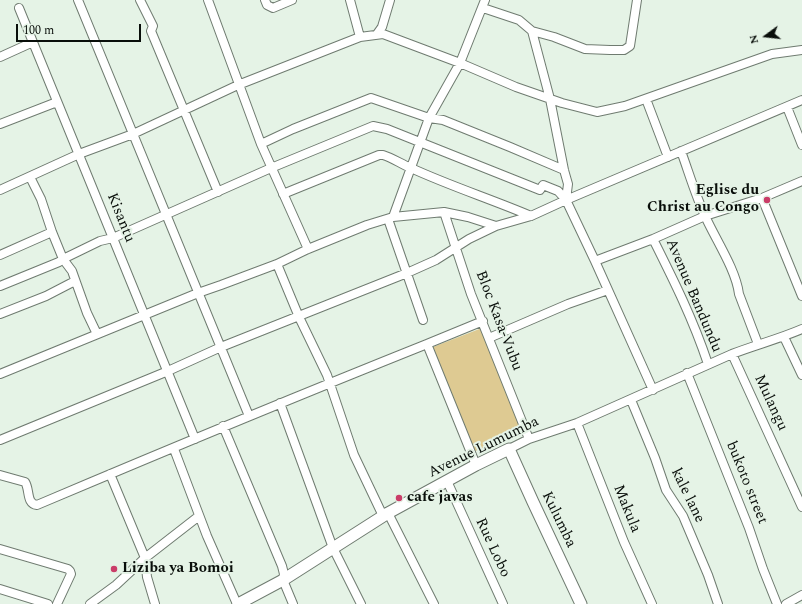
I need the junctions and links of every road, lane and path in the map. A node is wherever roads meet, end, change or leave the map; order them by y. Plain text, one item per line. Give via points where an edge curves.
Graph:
1 (78, 0) edge
2 (140, 0) edge
3 (208, 0) edge
4 (265, 0) edge
5 (292, 0) edge
6 (350, 0) edge
7 (390, 0) edge
8 (637, 0) edge
9 (484, 4) edge
10 (19, 8) dead end
11 (532, 31) junction
12 (377, 34) junction
13 (360, 37) junction
14 (33, 42) junction
15 (802, 50) edge
16 (0, 56) edge
17 (460, 63) junction
18 (238, 85) junction
19 (550, 99) junction
20 (646, 99) junction
21 (802, 100) edge
22 (57, 102) junction
23 (787, 107) junction
24 (184, 110) junction
25 (429, 118) junction
26 (0, 124) edge
27 (133, 134) junction
28 (420, 142) junction
29 (261, 144) junction
30 (802, 146) edge
31 (681, 151) junction
32 (79, 154) junction
33 (668, 157) junction
34 (272, 168) junction
35 (411, 168) junction
36 (564, 170) junction
37 (30, 177) junction
38 (802, 181) edge
39 (0, 190) edge
40 (218, 192) junction
41 (283, 194) junction
42 (762, 198) junction
43 (566, 200) junction
44 (444, 212) junction
45 (166, 214) junction
46 (531, 216) junction
47 (705, 216) junction
48 (391, 218) junction
49 (496, 226) junction
50 (52, 232) junction
51 (113, 238) junction
52 (653, 238) junction
53 (456, 247) junction
54 (308, 249) junction
55 (0, 255) edge
56 (63, 259) junction
57 (595, 261) junction
58 (277, 264) junction
59 (408, 273) junction
60 (75, 281) junction
61 (0, 286) edge
62 (608, 290) junction
63 (198, 293) junction
64 (802, 296) edge
65 (0, 314) edge
66 (145, 315) junction
67 (298, 317) junction
68 (423, 320) dead end
69 (483, 321) junction
70 (802, 329) edge
71 (96, 334) junction
72 (784, 337) junction
73 (489, 338) junction
74 (427, 344) junction
75 (758, 344) junction
76 (221, 347) junction
77 (732, 354) junction
78 (708, 364) junction
79 (168, 372) junction
80 (687, 373) junction
81 (0, 374) edge
82 (802, 375) edge
83 (330, 382) junction
84 (653, 390) junction
85 (631, 400) junction
86 (280, 403) junction
87 (249, 416) junction
88 (577, 423) junction
89 (223, 426) junction
90 (195, 438) junction
91 (529, 439) junction
92 (0, 440) edge
93 (174, 449) junction
94 (509, 449) junction
95 (476, 464) junction
96 (110, 474) junction
97 (0, 475) edge
98 (447, 481) junction
99 (802, 507) edge
100 (386, 514) junction
101 (199, 516) junction
102 (0, 548) edge
103 (333, 548) junction
104 (145, 558) junction
105 (283, 580) junction
106 (0, 588) edge
107 (802, 595) edge
108 (48, 604) edge
109 (57, 604) edge
110 (90, 604) edge
111 (155, 604) edge
112 (237, 604) edge
113 (293, 604) edge
114 (361, 604) edge
115 (434, 604) edge
116 (503, 604) edge
117 (582, 604) edge
118 (652, 604) edge
119 (718, 604) edge
120 (777, 604) edge
121 (786, 604) edge

1 - 27 street
2 - 24 street
3 - 18 street
4 - 5 street via 267,5 273,8
6 - 13 street
7 - 12 street via 382,27
8 - 11 street via 630,46 624,50 585,49
9 - 11 street via 519,20
9 - 17 street
10 - 14 street, Kisantu
11 - 19 street
12 - 13 street
12 - 17 street
13 - 18 street
14 - 16 street
14 - 22 street, Kisantu
15 - 20 street via 772,54
17 - 19 street
17 - 25 street
18 - 24 street
18 - 29 street
19 - 20 street via 597,112
19 - 36 street
20 - 33 street
21 - 23 street
22 - 26 street
22 - 32 street, Kisantu
23 - 30 street
23 - 31 street
24 - 27 street
24 - 40 street
25 - 28 street
25 - 29 street via 371,98
25 - 36 street via 443,120
27 - 32 street
27 - 45 street
28 - 34 street via 374,126
28 - 35 street
28 - 43 street via 540,190 547,186 558,191
29 - 34 street
31 - 33 street
31 - 47 street
32 - 37 street
32 - 51 street, Kisantu
33 - 43 street
34 - 40 street
34 - 41 street
35 - 41 street via 379,154
35 - 46 street
35 - 48 street
36 - 43 street via 568,184
37 - 39 street
37 - 50 street via 41,199
38 - 42 street
40 - 45 street
41 - 54 street
42 - 47 street
42 - 64 street
43 - 46 street
43 - 57 street
44 - 48 street
44 - 49 street
44 - 53 street, Bloc Kasa-Vubu
45 - 51 street
45 - 63 street
46 - 49 street
47 - 52 street
47 - 75 street via 732,272
48 - 54 street
48 - 59 street
49 - 53 street
50 - 55 street
50 - 56 street
51 - 56 street via 100,241
51 - 66 street, Kisantu
52 - 57 street
52 - 78 street, Avenue Bandundu via 697,332
53 - 59 street
53 - 69 street, Bloc Kasa-Vubu via 471,294
54 - 58 street
56 - 60 street via 72,271
56 - 61 street
57 - 62 street
58 - 63 street
58 - 67 street
59 - 67 street
59 - 68 street
60 - 65 street via 46,296
60 - 71 street
62 - 73 street
62 - 84 street
63 - 66 street
63 - 76 street
66 - 71 street
66 - 79 street, Kisantu
67 - 76 street
67 - 83 street
69 - 73 street, Bloc Kasa-Vubu
69 - 74 street
70 - 72 street, Avenue Lumumba
71 - 81 street
72 - 75 street, Avenue Lumumba
72 - 82 street
73 - 91 street, Bloc Kasa-Vubu
74 - 83 street
74 - 95 street
75 - 77 street, Avenue Lumumba
76 - 79 street
76 - 87 street
77 - 78 street, Avenue Lumumba
77 - 99 street, Mulangu
78 - 80 street, Avenue Lumumba
79 - 90 street, Kisantu
79 - 92 street
80 - 84 street, Avenue Lumumba
80 - 120 street, bukoto street
83 - 86 street
83 - 100 street via 354,454
84 - 85 street, Avenue Lumumba
85 - 88 street, Avenue Lumumba
85 - 119 street, kale lane via 666,490 683,516
86 - 87 street
86 - 103 street
87 - 89 street
88 - 91 street, Avenue Lumumba
88 - 118 street, Makula via 624,542
89 - 90 street
89 - 105 street via 282,566
90 - 93 street
91 - 94 street, Avenue Lumumba
93 - 96 street
93 - 101 street
94 - 95 street, Avenue Lumumba
94 - 117 street, Kulumba
95 - 98 street, Avenue Lumumba
96 - 97 street via 37,505 32,504 25,482
96 - 104 street
98 - 100 street, Avenue Lumumba
98 - 116 street, Rue Lobo
100 - 103 street, Avenue Lumumba
100 - 115 street
101 - 104 street
101 - 112 street
102 - 109 street via 68,569 71,574
103 - 105 street, Avenue Lumumba
103 - 114 street
104 - 110 street via 116,585
104 - 111 street via 147,577
105 - 112 street, Avenue Lumumba
105 - 113 street
106 - 108 street
107 - 121 street

